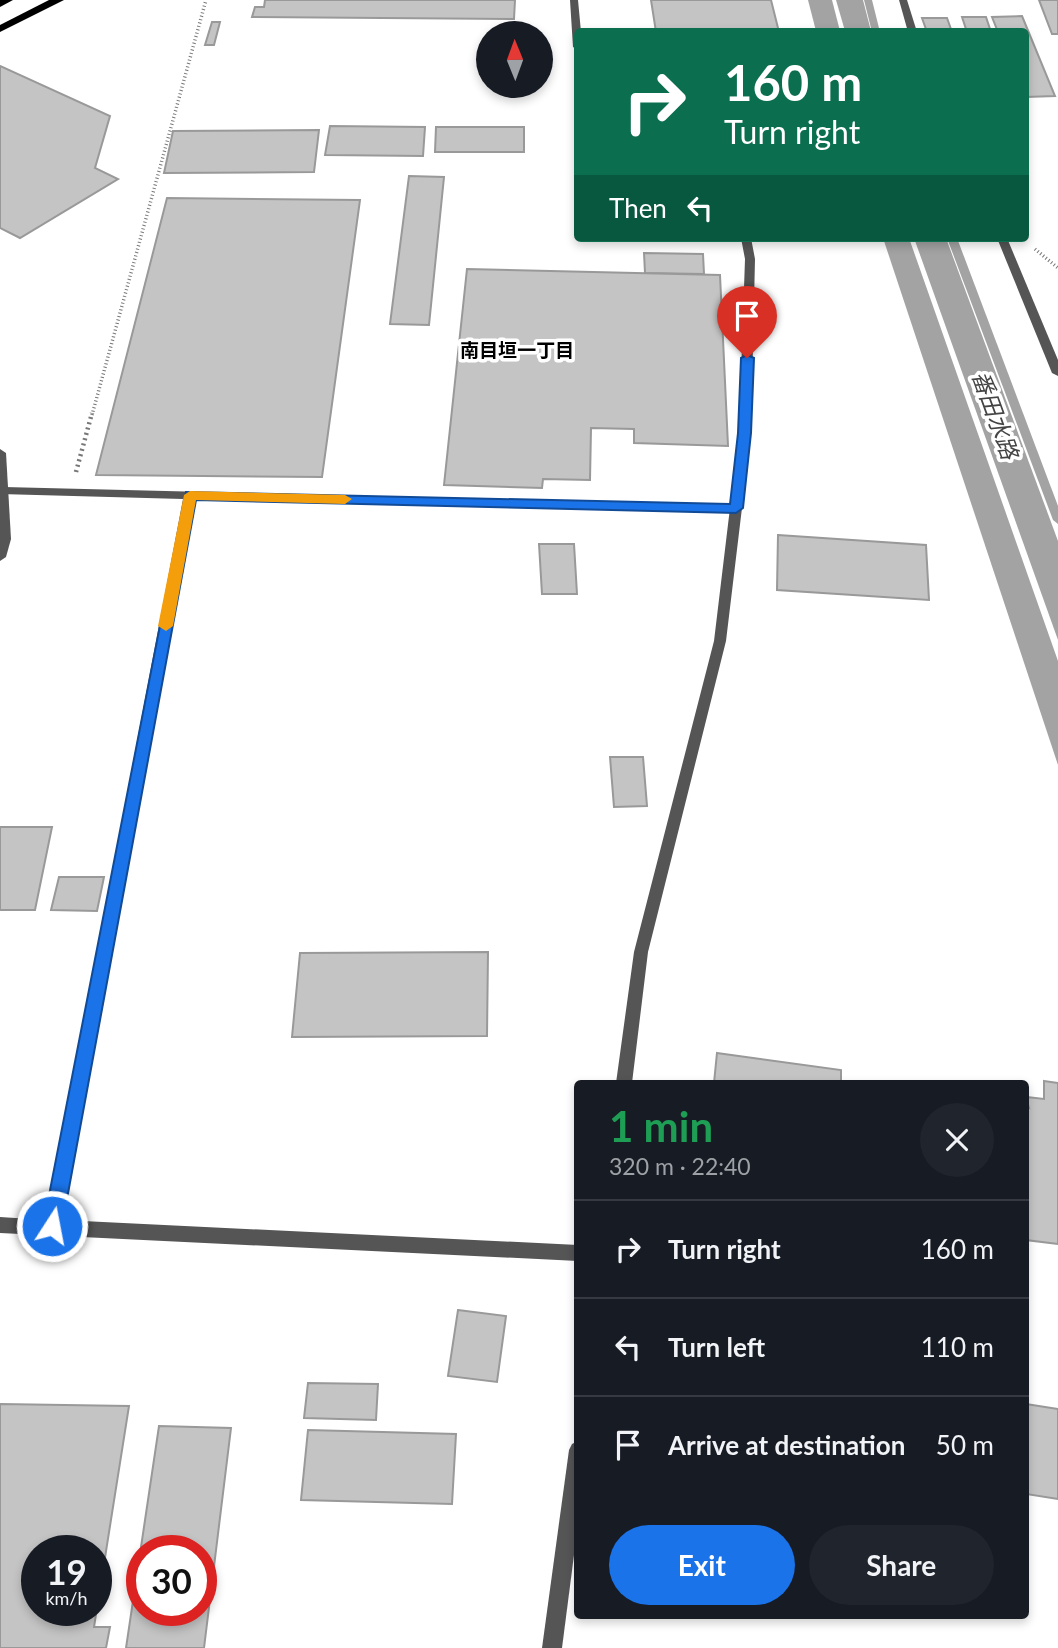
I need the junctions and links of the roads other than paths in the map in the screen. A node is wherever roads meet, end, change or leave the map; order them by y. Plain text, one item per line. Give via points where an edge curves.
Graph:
1 (7, 0) edge
2 (58, 0) edge
3 (574, 0) edge
4 (903, 0) edge
5 (0, 4) edge
6 (576, 28) edge
7 (912, 28) edge
8 (0, 29) edge
9 (747, 242) edge
10 (1004, 242) edge
11 (1058, 373) edge
12 (0, 453) edge
13 (4, 491) junction
14 (190, 495) junction
15 (736, 508) junction
16 (0, 557) edge
17 (625, 1080) edge
18 (0, 1225) edge
19 (52, 1226) junction
20 (574, 1253) edge
21 (574, 1480) edge
22 (552, 1648) edge

1 - 5 main road
2 - 8 main road
3 - 6 street
4 - 7 street
9 - 15 street via 745,419
10 - 11 street
12 - 13 street
13 - 14 street
13 - 16 street via 5,539
14 - 15 street
14 - 19 street
15 - 17 street via 720,641 641,952
18 - 19 street
19 - 20 street
21 - 22 street

